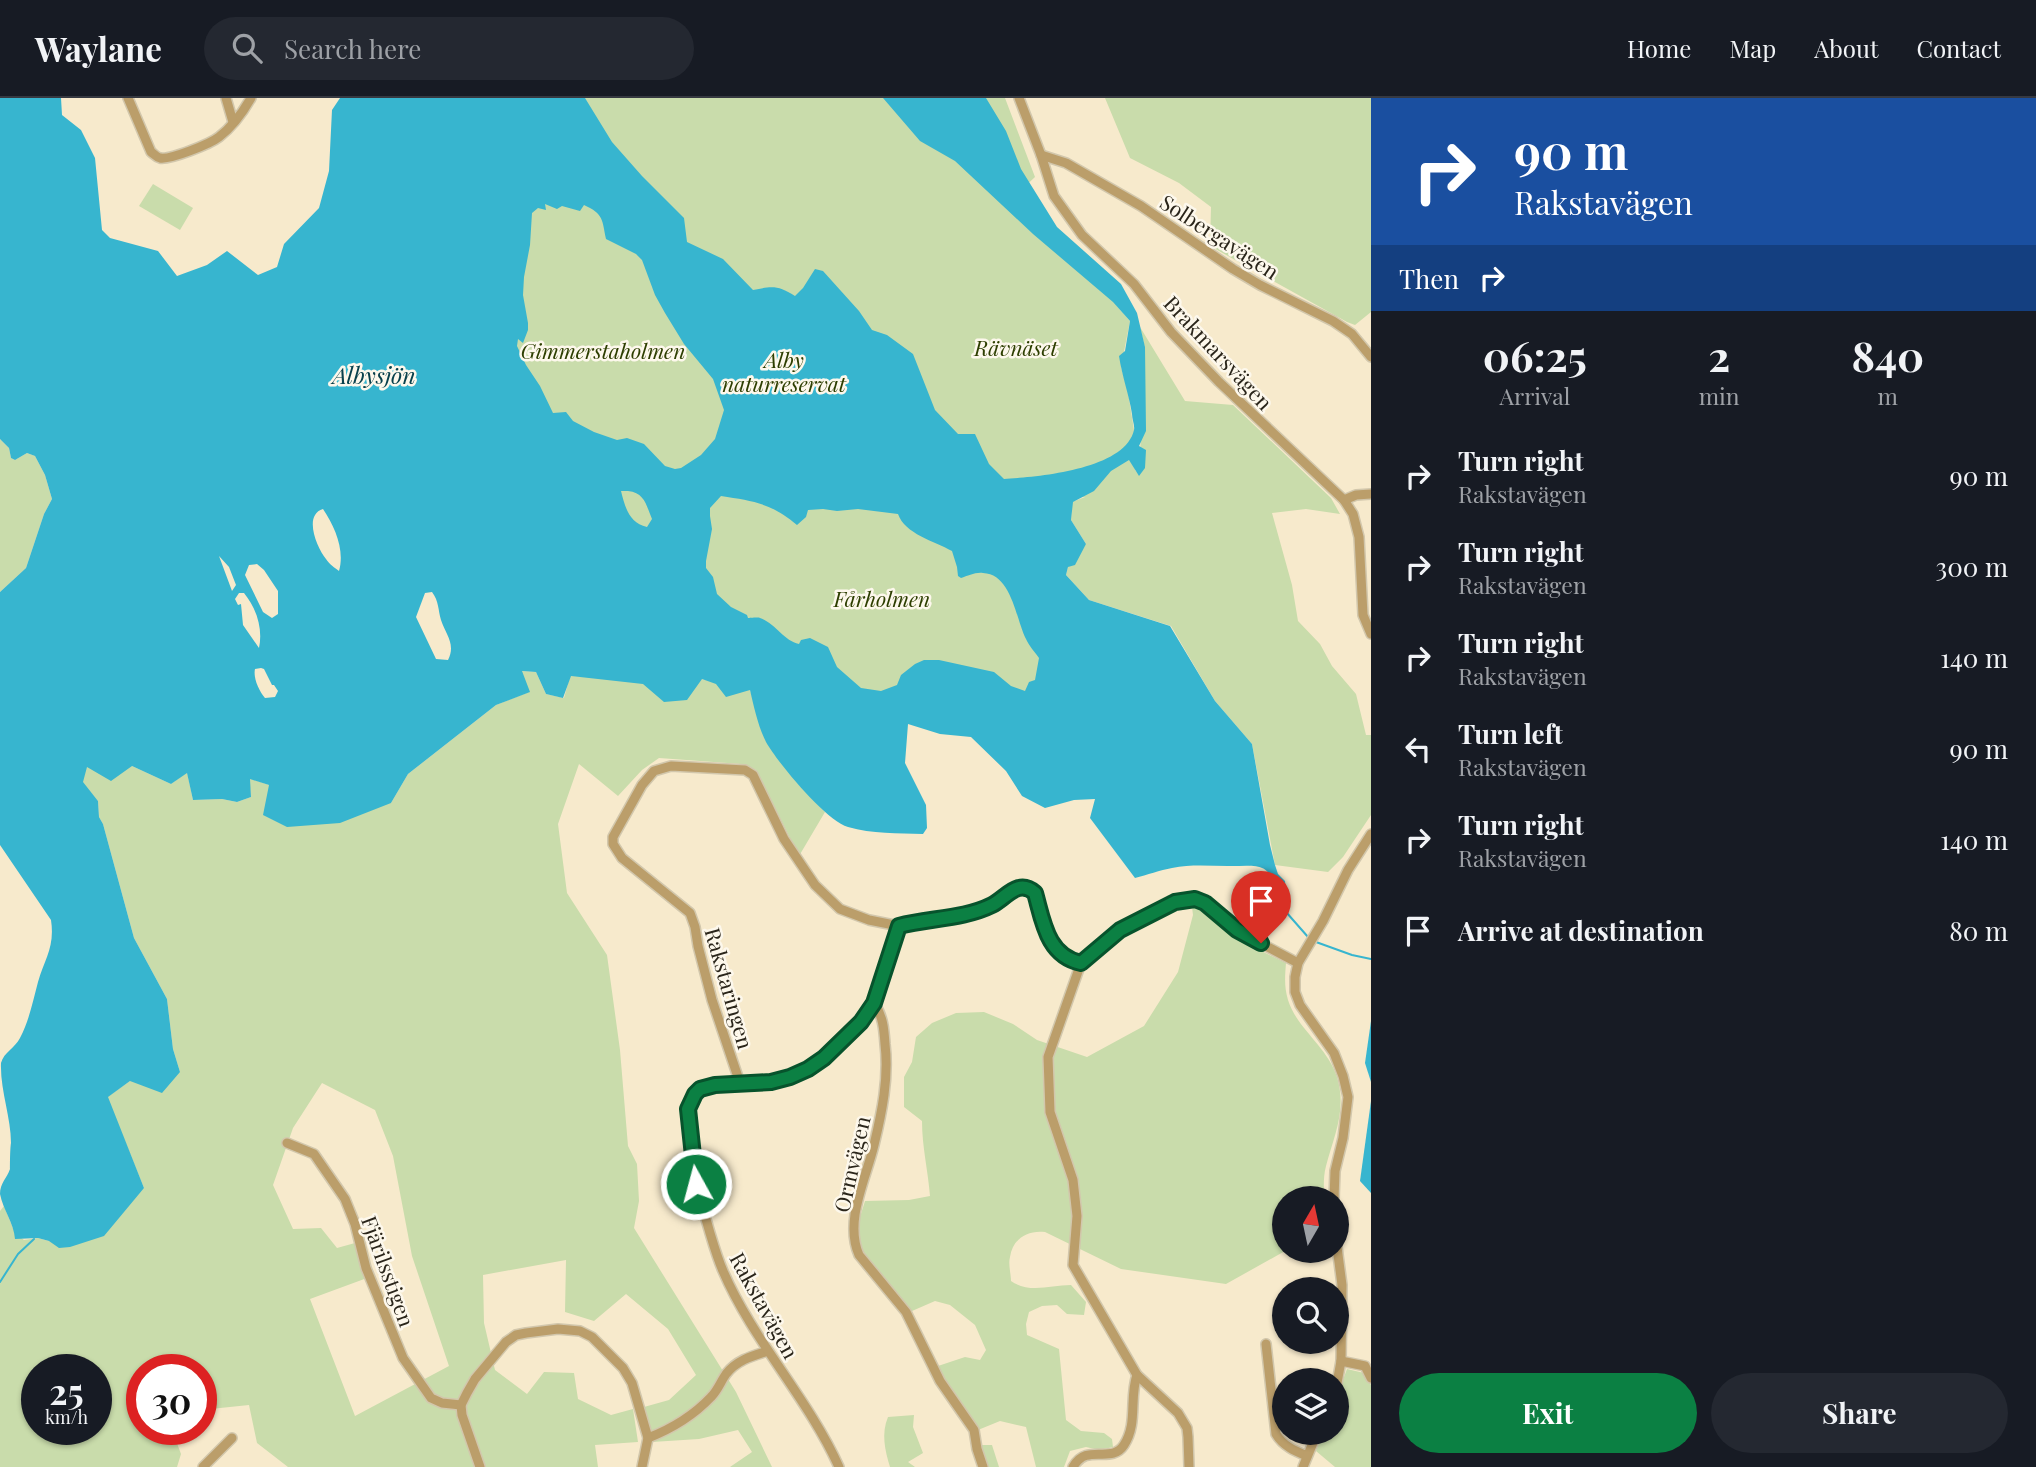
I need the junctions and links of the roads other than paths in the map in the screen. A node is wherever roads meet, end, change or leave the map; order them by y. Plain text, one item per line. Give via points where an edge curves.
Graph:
1 (128, 98) edge
2 (226, 98) edge
3 (251, 98) edge
4 (1019, 98) edge
5 (233, 122) junction
6 (1041, 155) junction
7 (1371, 357) edge
8 (1371, 494) edge
9 (1344, 500) junction
10 (1371, 634) edge
11 (1371, 834) edge
12 (899, 926) junction
13 (1081, 963) junction
14 (1298, 964) junction
15 (874, 1003) junction
16 (740, 1083) junction
17 (287, 1143) dead end
18 (1334, 1186) edge
19 (1339, 1264) edge
20 (1266, 1344) dead end
21 (768, 1351) junction
22 (1342, 1361) junction
23 (1340, 1368) edge
24 (1137, 1375) junction
25 (1371, 1378) edge
26 (461, 1405) junction
27 (232, 1438) dead end
28 (648, 1438) junction
29 (1312, 1445) edge
30 (1307, 1456) junction
31 (203, 1467) edge
32 (480, 1467) edge
33 (642, 1467) edge
34 (839, 1467) edge
35 (983, 1467) edge
36 (1073, 1467) edge
37 (1189, 1467) edge
38 (1304, 1467) edge

1 - 5 street via 150,152 158,158 218,138
2 - 5 street
3 - 5 street
4 - 6 street, Brakmarsvägen
6 - 7 street, Solbergavägen via 1066,163 1260,285 1333,321 1352,334
6 - 9 street, Brakmarsvägen via 1054,196 1082,235 1134,285 1219,382
8 - 9 street
9 - 10 street, Brakmarsvägen via 1359,537 1363,615
11 - 14 street
12 - 13 street via 970,912 1025,888 1035,893 1052,944 1062,956
12 - 15 street, Rakstavägen
12 - 16 street, Rakstaringen via 840,909 814,885 784,839 753,775 745,770 671,766 654,771 618,825 613,844 622,858 690,913
13 - 14 street via 1120,930 1175,902 1195,899 1245,936
13 - 24 street via 1048,1057 1050,1112 1073,1180 1077,1216 1073,1265
14 - 18 street via 1295,992 1334,1053 1348,1097
15 - 16 street, Rakstavägen via 841,1044 808,1069 771,1082
15 - 35 street, Ormvägen via 880,1012 887,1062 884,1099 853,1231 855,1244 906,1312 940,1381 974,1430
16 - 21 street, Rakstavägen via 700,1089 688,1109 696,1184 706,1223 723,1271
17 - 26 street, Fjärilsstigen via 314,1154 345,1199 366,1268 403,1358 431,1398
19 - 22 street
20 - 30 street via 1276,1434 1292,1450
21 - 28 street via 744,1358 698,1410
21 - 34 street, Rakstavägen
22 - 23 street
22 - 25 street via 1365,1366
24 - 36 street via 1132,1426 1125,1444 1114,1453 1086,1454
24 - 37 street via 1178,1413 1186,1428
26 - 28 street via 475,1379 516,1335 580,1331 623,1368
26 - 32 street
27 - 31 street
28 - 33 street
29 - 30 street
30 - 38 street

